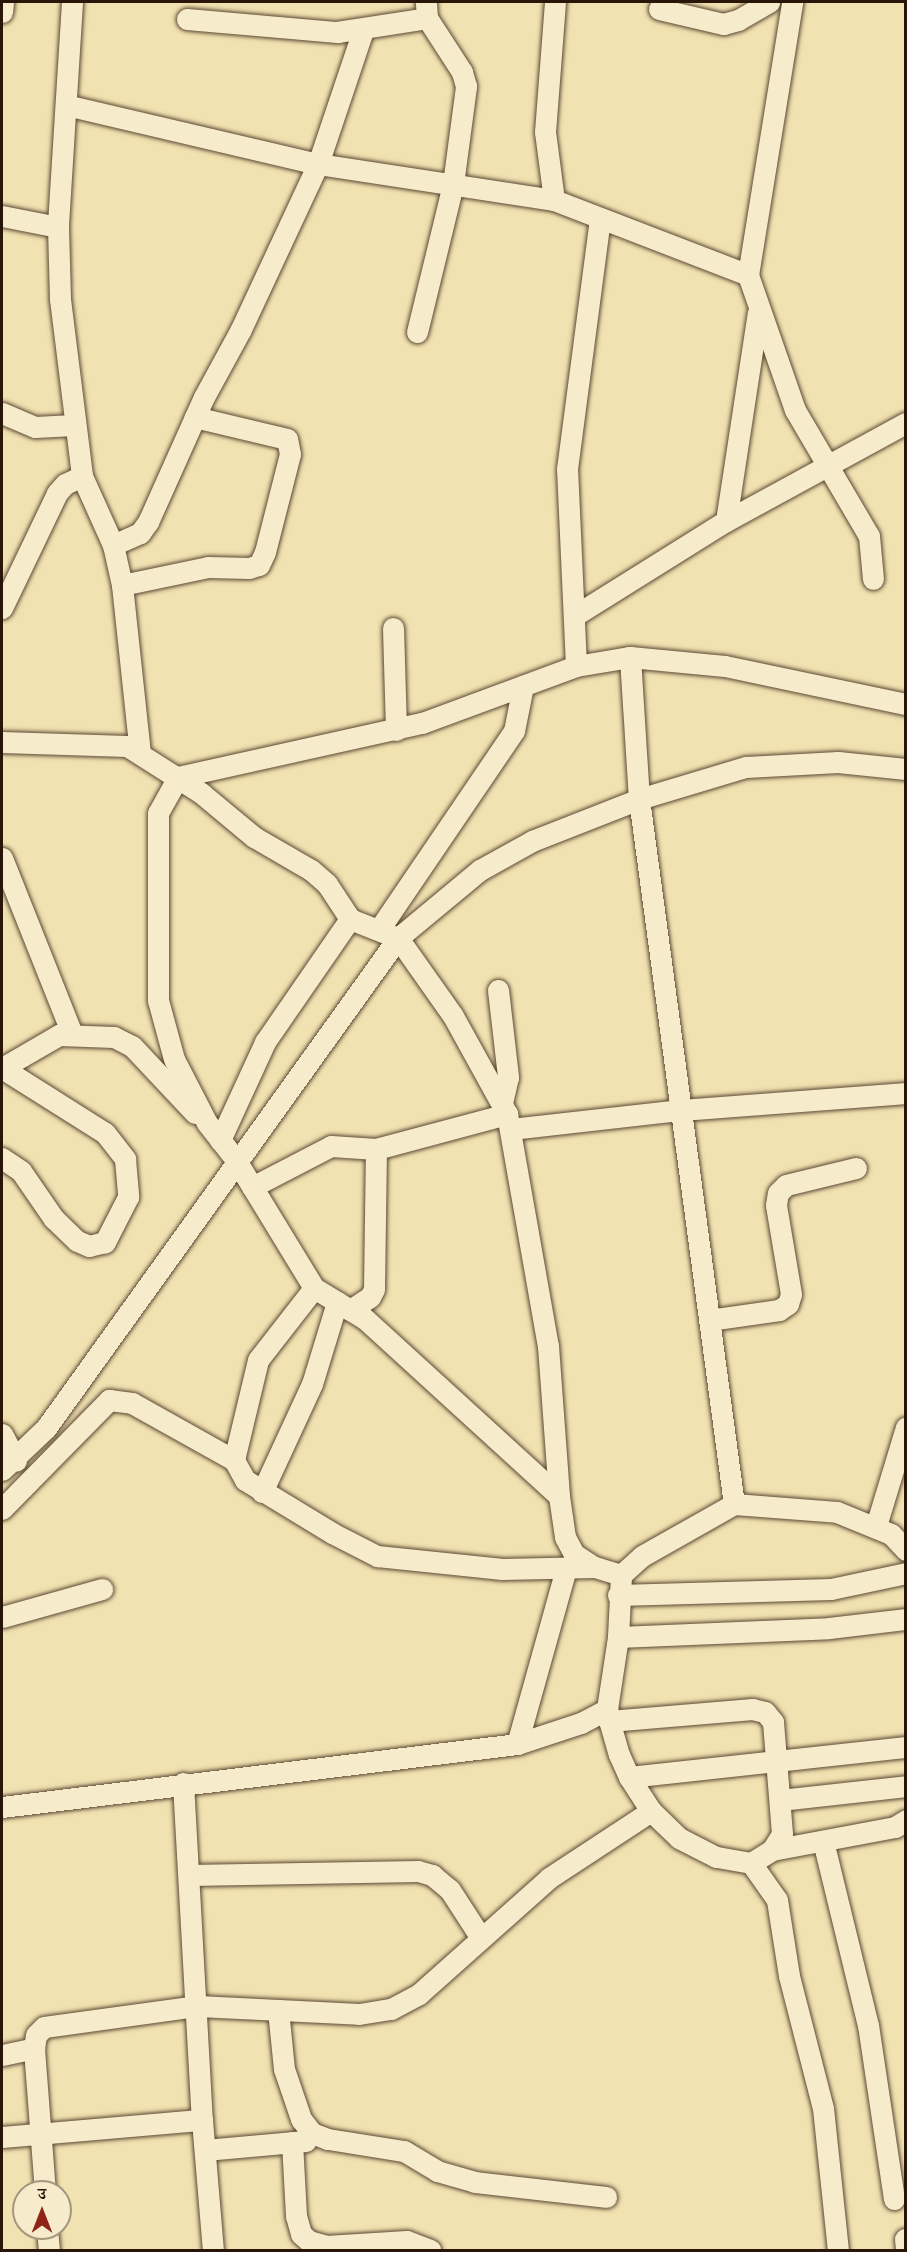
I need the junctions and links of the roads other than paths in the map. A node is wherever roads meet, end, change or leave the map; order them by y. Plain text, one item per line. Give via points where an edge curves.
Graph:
1 (3, 2) edge
2 (72, 2) edge
3 (555, 2) edge
4 (769, 2) edge
5 (792, 2) edge
6 (659, 9) dead end
7 (427, 10) edge
8 (2, 12) edge
9 (187, 19) dead end
10 (363, 30) junction
11 (66, 105) junction
12 (318, 164) junction
13 (453, 184) junction
14 (554, 200) junction
15 (2, 216) edge
16 (600, 218) junction
17 (58, 227) junction
18 (748, 275) junction
19 (758, 312) junction
20 (417, 332) dead end
21 (2, 413) edge
22 (195, 417) junction
23 (906, 423) edge
24 (74, 425) junction
25 (829, 465) junction
26 (82, 476) junction
27 (726, 521) junction
28 (112, 544) junction
29 (873, 579) dead end
30 (122, 585) junction
31 (2, 608) edge
32 (577, 614) junction
33 (393, 628) dead end
34 (630, 657) junction
35 (576, 666) junction
36 (523, 686) junction
37 (906, 704) edge
38 (396, 730) junction
39 (2, 742) edge
40 (140, 753) junction
41 (906, 769) edge
42 (178, 777) junction
43 (639, 799) junction
44 (2, 858) edge
45 (350, 919) junction
46 (389, 933) junction
47 (498, 990) dead end
48 (72, 1034) junction
49 (2, 1068) edge
50 (906, 1093) edge
51 (681, 1110) junction
52 (507, 1115) junction
53 (207, 1123) junction
54 (220, 1140) junction
55 (376, 1149) junction
56 (2, 1158) edge
57 (236, 1160) junction
58 (856, 1168) dead end
59 (252, 1187) junction
60 (314, 1288) junction
61 (343, 1306) junction
62 (709, 1320) junction
63 (906, 1426) edge
64 (2, 1434) edge
65 (234, 1460) junction
66 (9, 1465) edge
67 (262, 1492) junction
68 (559, 1496) junction
69 (734, 1504) junction
70 (2, 1509) edge
71 (876, 1526) junction
72 (906, 1550) edge
73 (594, 1567) junction
74 (566, 1568) junction
75 (906, 1574) edge
76 (619, 1585) junction
77 (102, 1589) dead end
78 (2, 1617) edge
79 (906, 1619) edge
80 (618, 1637) junction
81 (608, 1715) junction
82 (517, 1744) junction
83 (906, 1747) edge
84 (778, 1763) junction
85 (629, 1778) junction
86 (183, 1784) junction
87 (906, 1786) edge
88 (780, 1800) junction
89 (2, 1807) edge
90 (651, 1810) junction
91 (906, 1820) edge
92 (823, 1840) junction
93 (772, 1850) junction
94 (751, 1863) junction
95 (189, 1875) junction
96 (481, 1938) junction
97 (198, 2006) junction
98 (278, 2010) junction
99 (34, 2048) junction
100 (2, 2055) edge
101 (202, 2120) junction
102 (42, 2132) junction
103 (2, 2137) edge
104 (328, 2139) junction
105 (292, 2142) junction
106 (205, 2150) junction
107 (44, 2180) edge
108 (606, 2197) dead end
109 (894, 2199) dead end
110 (905, 2239) edge
111 (906, 2249) edge
112 (213, 2250) edge
113 (430, 2250) edge
114 (838, 2250) edge

1 - 8 street
2 - 11 street
3 - 14 street via 545,132
4 - 6 street via 723,24
5 - 18 street
7 - 10 street
7 - 13 street via 466,86
9 - 10 street via 337,32
10 - 12 street
11 - 12 street
11 - 17 street
12 - 13 street
12 - 22 street
13 - 14 street
13 - 20 street
14 - 16 street
15 - 17 street
16 - 18 street
16 - 32 street via 567,469
17 - 24 street via 60,299
18 - 19 street
19 - 25 street via 795,410
19 - 27 street
21 - 24 street via 35,427
22 - 28 street via 148,522 140,533
22 - 30 street via 287,439 290,454 265,552 259,565 249,568 208,567
23 - 25 street
24 - 26 street
25 - 27 street
25 - 29 street via 869,536
26 - 28 street
26 - 31 street via 57,493
27 - 32 street
28 - 30 street
30 - 40 street
32 - 35 street
33 - 38 street
34 - 35 street
34 - 37 street via 724,666
34 - 43 street
35 - 36 street
36 - 38 street
36 - 46 street via 514,731
38 - 42 street
39 - 40 street via 112,743
40 - 42 street
41 - 43 street via 838,762 746,767
42 - 45 street via 254,837 311,870 327,884
42 - 53 street via 165,797 156,830 158,1000 174,1059
43 - 46 street via 505,855
43 - 51 street
44 - 48 street
45 - 46 street
45 - 54 street via 265,1042
46 - 52 street via 453,1016
46 - 57 street
47 - 52 street via 508,1077
48 - 49 street via 59,1035
48 - 53 street via 114,1037 132,1046
49 - 56 street via 105,1133 125,1159 128,1197 105,1242 89,1246 77,1241 54,1220 21,1171
50 - 51 street
51 - 52 street
51 - 62 street
52 - 55 street
52 - 68 street via 548,1346
53 - 54 street
54 - 57 street
55 - 59 street via 331,1146
55 - 61 street via 374,1289 370,1297
57 - 59 street
57 - 66 street via 190,1231 46,1428
58 - 62 street via 786,1185 778,1193 776,1205 791,1294 788,1304 779,1310
59 - 60 street
60 - 61 street
60 - 65 street via 258,1360
61 - 67 street
61 - 68 street via 392,1342
62 - 69 street
63 - 71 street
64 - 66 street
65 - 67 street via 245,1480
65 - 70 street via 132,1403 109,1400
67 - 74 street via 377,1556 502,1569
68 - 73 street via 565,1537 574,1554
69 - 71 street via 837,1512
69 - 76 street via 642,1556
71 - 72 street via 891,1534
73 - 74 street
73 - 76 street
74 - 82 street
75 - 76 street via 831,1589
76 - 80 street
77 - 78 street
79 - 80 street via 829,1628
80 - 81 street
81 - 82 street
81 - 84 street via 752,1709 765,1712 773,1722
81 - 85 street
82 - 86 street
83 - 84 street
84 - 85 street
84 - 88 street
85 - 90 street
86 - 89 street
86 - 95 street
87 - 88 street
88 - 93 street via 782,1834
90 - 94 street via 680,1838 716,1857
90 - 96 street via 549,1878
91 - 92 street via 896,1827
92 - 93 street
92 - 109 street via 868,2025
93 - 94 street
94 - 114 street via 777,1900 789,1976 823,2109
95 - 96 street via 418,1871 432,1875 450,1890
95 - 97 street
96 - 98 street via 419,1994 391,2009 359,2014
97 - 98 street
97 - 99 street via 44,2027 36,2035
97 - 101 street
98 - 104 street via 279,2046 291,2093 312,2133
99 - 100 street
99 - 102 street
101 - 102 street
101 - 106 street
102 - 103 street
102 - 107 street
104 - 105 street
104 - 108 street via 404,2151 437,2171 475,2182
105 - 106 street
105 - 113 street via 296,2216 301,2234 309,2241 326,2246 407,2241
106 - 112 street
110 - 111 street

